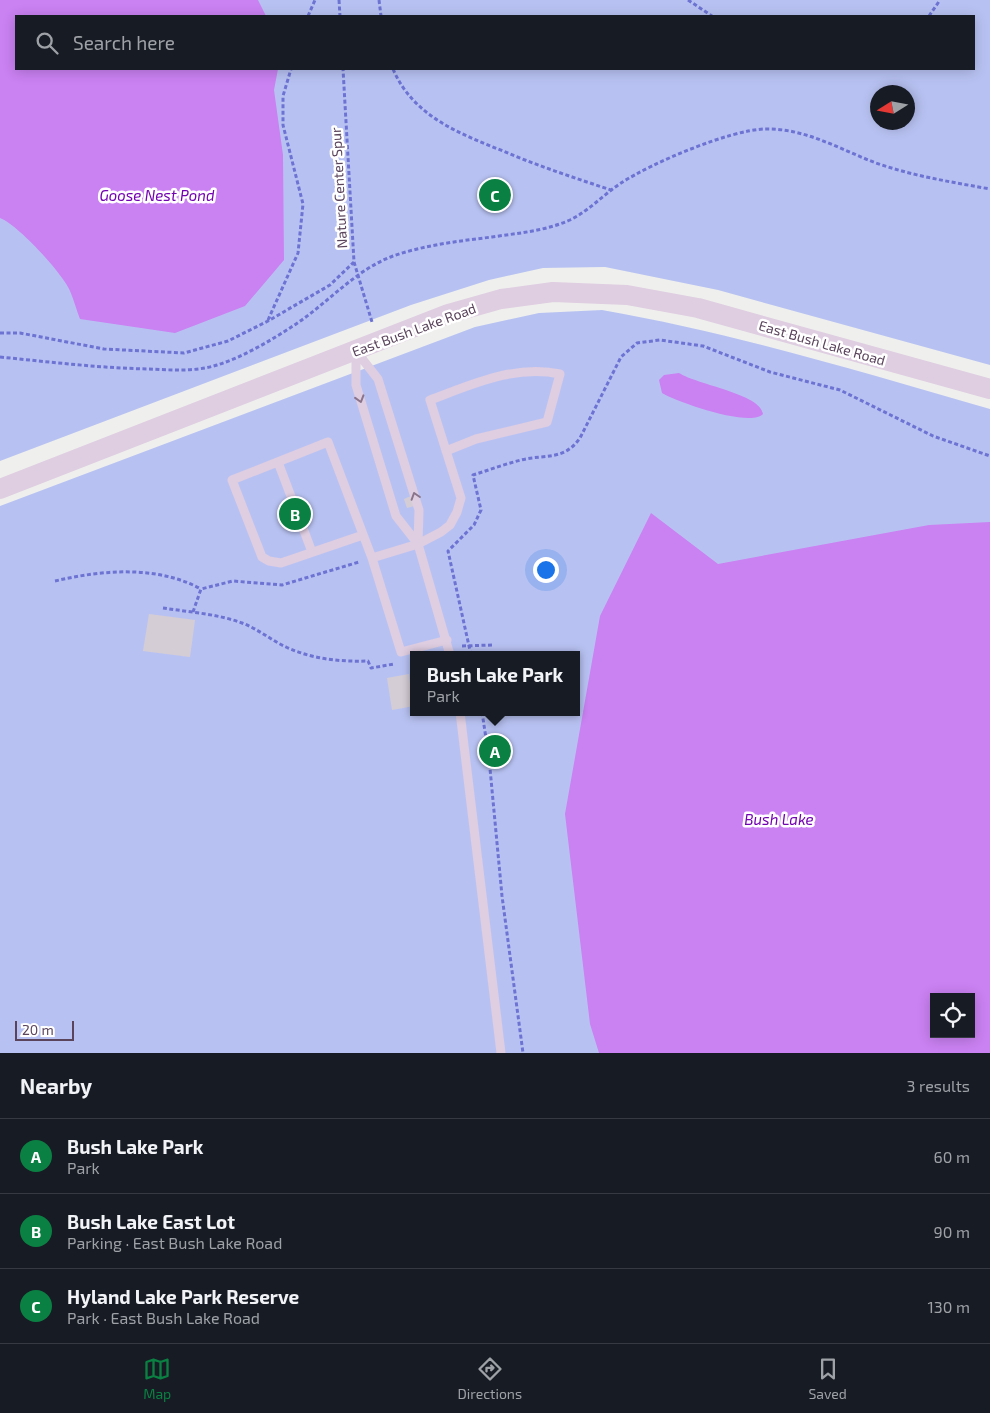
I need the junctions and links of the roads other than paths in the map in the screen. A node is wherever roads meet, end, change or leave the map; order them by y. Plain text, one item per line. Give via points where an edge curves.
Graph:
1 (356, 351) junction
2 (990, 389) edge
3 (446, 451) junction
4 (278, 462) junction
5 (0, 489) edge
6 (363, 535) junction
7 (418, 544) junction
8 (312, 552) junction
9 (372, 558) junction
10 (447, 640) junction
11 (449, 651) edge
12 (460, 716) edge
13 (501, 1053) edge

1 - 2 street, East Bush Lake Road via 448,314 501,299 553,292 628,295 698,308
1 - 5 street, East Bush Lake Road
1 -> 7 lane via 356,385 396,516
7 -> 1 lane via 419,510 378,379
3 - 3 lane via 430,400 520,372 560,374 547,422 476,439
3 - 7 lane via 461,498 457,512 450,525
4 - 6 lane via 328,442
4 - 8 lane
4 - 8 lane via 232,480 262,557 280,563
6 - 8 lane
6 - 9 lane
7 - 9 lane
7 - 10 lane
9 - 10 lane via 401,652
10 - 11 lane
12 - 13 lane

